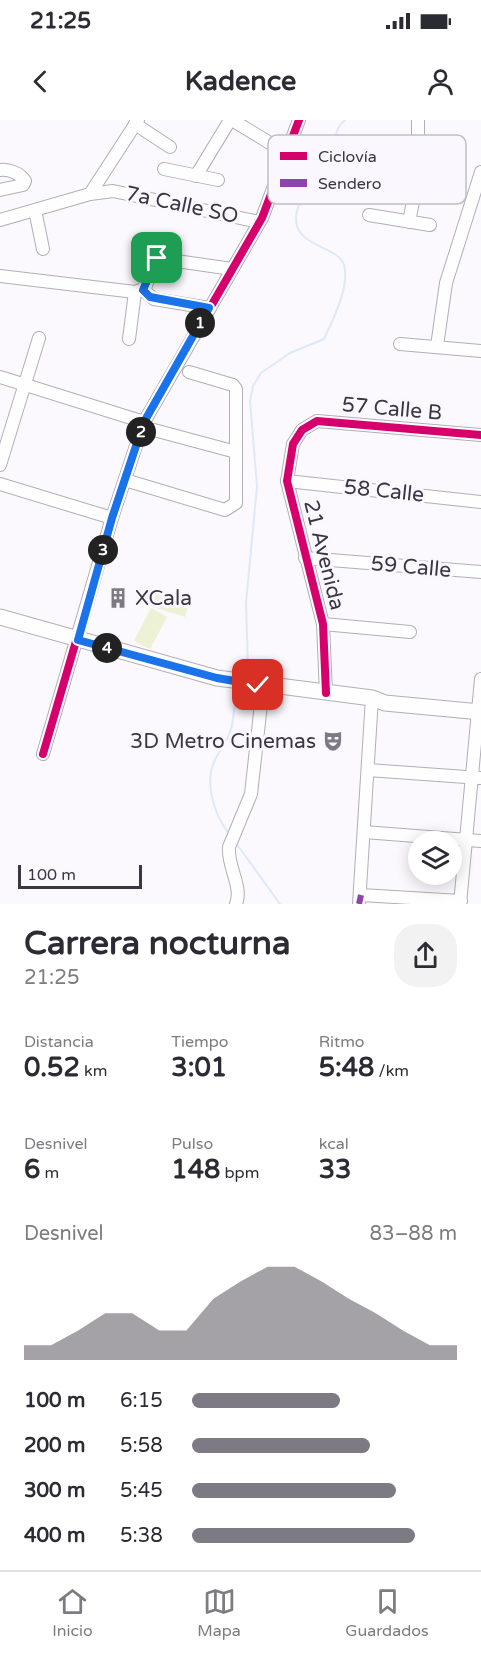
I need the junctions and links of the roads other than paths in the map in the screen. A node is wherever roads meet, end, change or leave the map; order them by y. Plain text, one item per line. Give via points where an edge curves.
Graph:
1 (231, 120) edge
2 (299, 120) edge
3 (136, 122) edge
4 (294, 135) edge
5 (268, 142) edge
6 (170, 147) dead end
7 (164, 169) dead end
8 (0, 170) edge
9 (481, 172) edge
10 (196, 176) junction
11 (218, 180) dead end
12 (0, 190) edge
13 (90, 194) junction
14 (268, 201) edge
15 (413, 204) edge
16 (35, 210) junction
17 (369, 215) dead end
18 (0, 220) edge
19 (259, 222) junction
20 (409, 222) junction
21 (430, 225) dead end
22 (43, 249) dead end
23 (232, 269) junction
24 (0, 276) edge
25 (139, 291) junction
26 (209, 308) junction
27 (39, 338) dead end
28 (129, 339) dead end
29 (400, 344) dead end
30 (437, 346) junction
31 (481, 351) edge
32 (189, 372) dead end
33 (0, 377) edge
34 (25, 385) junction
35 (149, 426) junction
36 (302, 430) joint
37 (481, 435) edge
38 (236, 452) junction
39 (0, 465) edge
40 (125, 480) junction
41 (287, 481) junction
42 (0, 484) edge
43 (481, 502) edge
44 (112, 518) junction
45 (305, 558) junction
46 (481, 572) edge
47 (0, 616) edge
48 (322, 624) junction
49 (410, 632) dead end
50 (78, 640) junction
51 (481, 679) edge
52 (260, 686) junction
53 (326, 693) junction
54 (372, 698) junction
55 (480, 708) edge
56 (44, 754) dead end
57 (368, 770) junction
58 (477, 777) edge
59 (364, 832) junction
60 (468, 840) junction
61 (481, 841) edge
62 (360, 899) edge
63 (460, 903) edge
64 (236, 904) edge

1 - 5 street
1 - 10 street
2 - 4 street
3 - 6 street
3 - 13 street
7 - 10 street
8 - 12 street via 7,169 25,181 23,185
9 - 30 street via 446,283
10 - 11 street
13 - 16 street, 7a Calle SO
13 - 19 street, 7a Calle SO via 113,191
14 - 19 street
15 - 20 street
16 - 18 street, 7a Calle SO
16 - 22 street
17 - 20 street
19 - 23 street
20 - 21 street
23 - 25 street via 156,258
23 - 26 street
24 - 25 street
25 - 26 street via 154,299
25 - 28 street
26 - 35 street
27 - 34 street
29 - 30 street
30 - 31 street
32 - 38 street via 236,389
33 - 34 street
34 - 35 street
34 - 39 street
35 - 38 street
35 - 40 street
36 - 37 street, 57 Calle B via 317,421
36 - 41 street, 21 Avenida via 293,444
38 - 40 street via 236,503 225,510
40 - 44 street
41 - 43 street, 58 Calle
41 - 45 street, 21 Avenida
42 - 44 street
44 - 50 street
45 - 46 street, 59 Calle
45 - 48 street, 21 Avenida
47 - 50 main road
48 - 49 street
48 - 53 street, 21 Avenida
50 - 52 main road
50 - 56 street
51 - 55 street
52 - 53 main road
52 - 64 street via 251,794 230,840 228,855 239,896
53 - 54 main road
54 - 55 main road via 385,703
54 - 57 street
55 - 58 street
57 - 58 street
57 - 59 street
58 - 60 street
59 - 60 street
59 - 62 street
60 - 61 street
60 - 63 street
62 - 63 street

